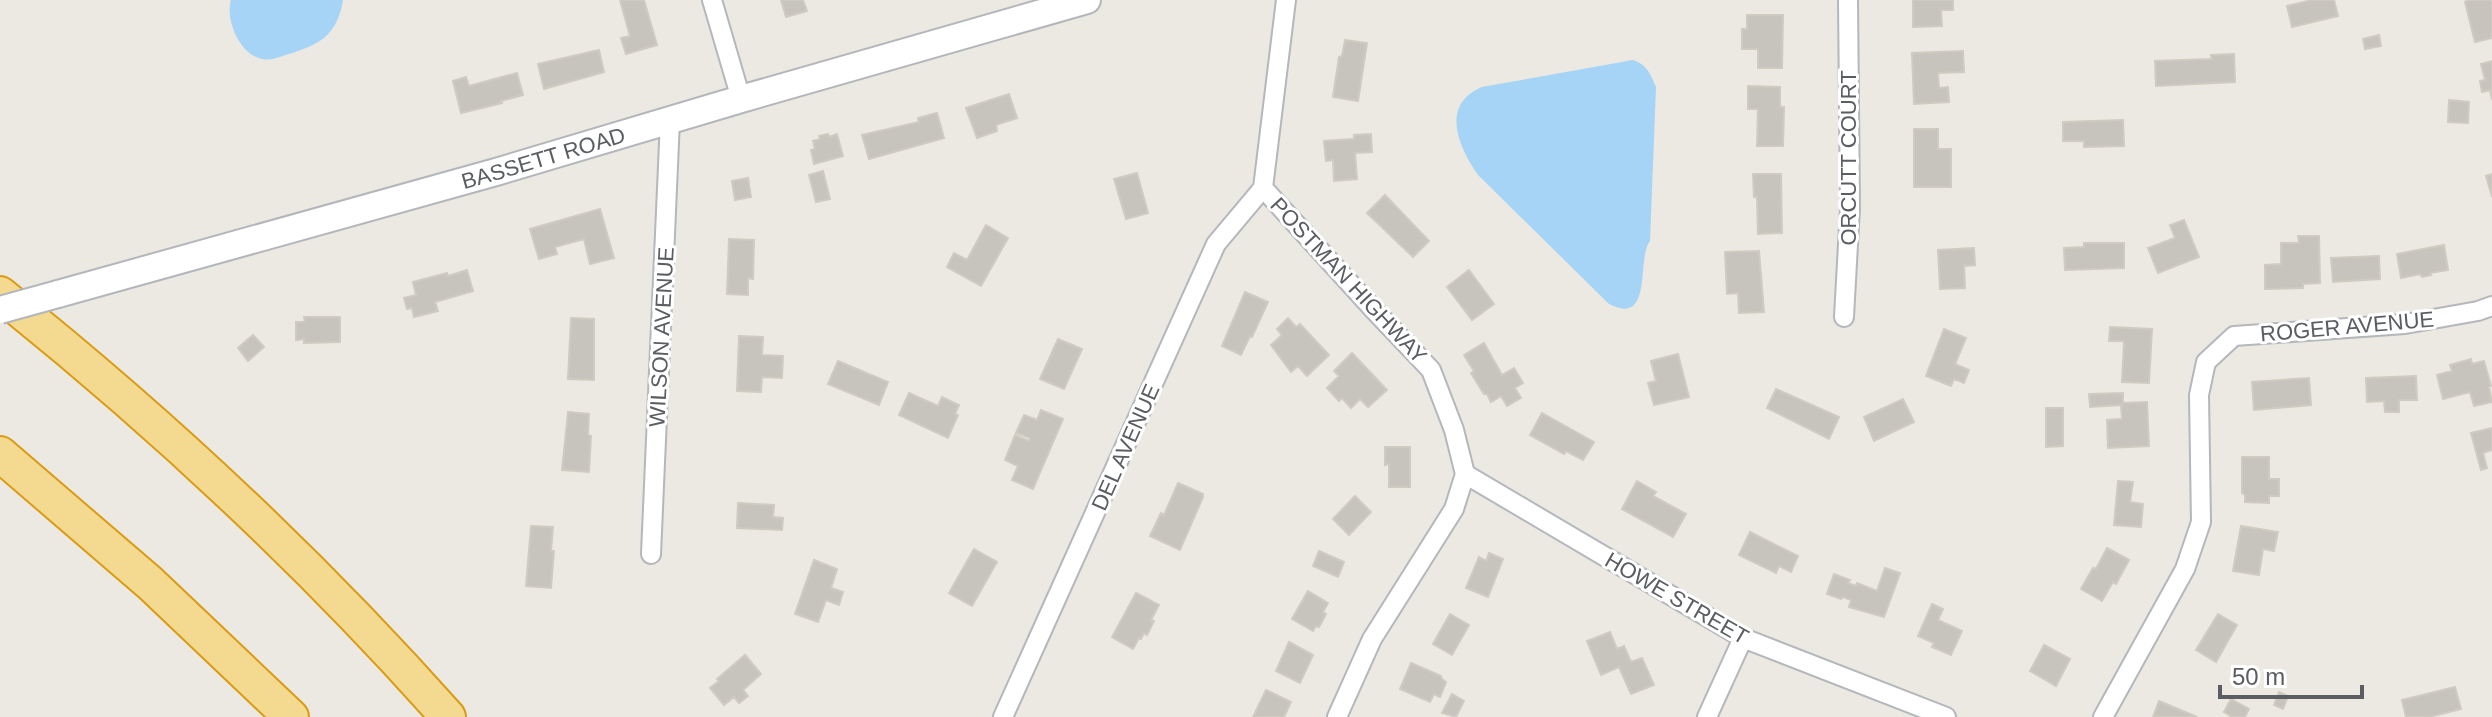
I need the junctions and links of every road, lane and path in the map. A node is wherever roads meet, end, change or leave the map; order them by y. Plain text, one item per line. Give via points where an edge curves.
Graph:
1 (712, 0) edge
2 (1087, 0) edge
3 (1286, 0) edge
4 (1848, 0) edge
5 (741, 99) junction
6 (670, 120) junction
7 (1263, 188) junction
8 (0, 294) edge
9 (2492, 306) edge
10 (0, 310) edge
11 (1844, 317) dead end
12 (0, 454) edge
13 (1465, 474) junction
14 (651, 554) dead end
15 (1743, 638) junction
16 (291, 717) edge
17 (448, 717) edge
18 (1003, 717) edge
19 (1337, 717) edge
20 (1707, 717) edge
21 (1946, 717) edge
22 (2103, 717) edge

1 - 5 street
2 - 5 street, BASSETT ROAD
3 - 7 street, POSTMAN HIGHWAY
4 - 11 street, ORCUTT COURT via 1850,208
5 - 6 street, BASSETT ROAD
6 - 10 street, BASSETT ROAD, bridge
6 - 14 street, WILSON AVENUE
7 - 13 street, POSTMAN HIGHWAY via 1431,370
7 - 18 street, DEL AVENUE via 1216,244
8 - 17 highway via 259,520
9 - 22 street, ROGER AVENUE via 2405,324 2234,336 2206,362 2199,395 2201,522 2185,569
12 - 16 highway via 150,583
13 - 15 street, HOWE STREET
13 - 19 street via 1454,509 1372,639
15 - 20 street
15 - 21 street, HOWE STREET

